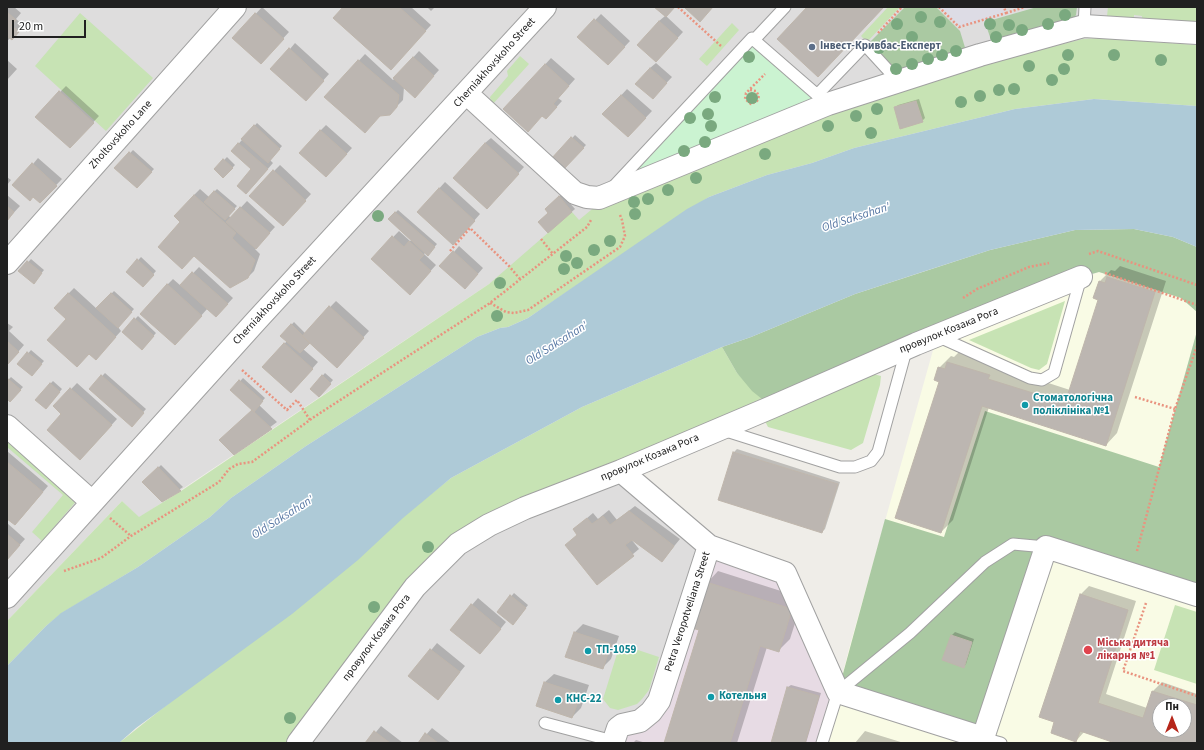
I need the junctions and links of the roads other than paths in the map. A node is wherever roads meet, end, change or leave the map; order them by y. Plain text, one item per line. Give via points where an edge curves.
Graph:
1 (235, 7) edge
2 (545, 7) edge
3 (785, 7) edge
4 (1084, 16) edge
5 (1197, 33) edge
6 (754, 40) junction
7 (898, 81) junction
8 (466, 93) junction
9 (822, 100) junction
10 (604, 196) junction
11 (7, 264) edge
12 (1081, 277) joint
13 (937, 336) junction
14 (907, 347) junction
15 (7, 426) edge
16 (718, 429) junction
17 (621, 471) junction
18 (92, 502) junction
19 (709, 546) junction
20 (1046, 547) junction
21 (1197, 595) edge
22 (7, 597) edge
23 (838, 692) junction
24 (545, 723) dead end
25 (992, 740) edge
26 (613, 742) edge
27 (298, 743) edge
28 (822, 743) edge

1 - 11 street, Zholtovskoho Lane
2 - 8 street, Cherniakhovskoho Street
3 - 6 lane
4 - 5 street
4 - 7 street
6 - 9 lane
6 - 10 lane via 752,38
7 - 9 street
7 - 9 lane via 866,45
8 - 10 street via 575,193 587,197
8 - 18 street, Cherniakhovskoho Street
9 - 10 street
12 - 13 street, провулок Козака Рога
12 - 13 lane via 1054,373 1042,380 1030,378
13 - 14 street, провулок Козака Рога
14 - 16 street, провулок Козака Рога
14 - 16 lane via 878,452 871,461 855,467 840,467
15 - 18 street
16 - 17 street, провулок Козака Рога
17 - 19 street, Petra Veropotveliana Street
17 - 27 street, провулок Козака Рога via 525,508 489,525 458,544 415,587
18 - 22 street, Cherniakhovskoho Street
19 - 23 street via 786,573
19 - 26 street, Petra Veropotveliana Street via 659,701 640,721 618,728
20 - 21 street
20 - 23 lane via 1013,544 985,562 910,633
20 - 25 street
23 - 25 street
23 - 28 lane
24 - 26 lane

